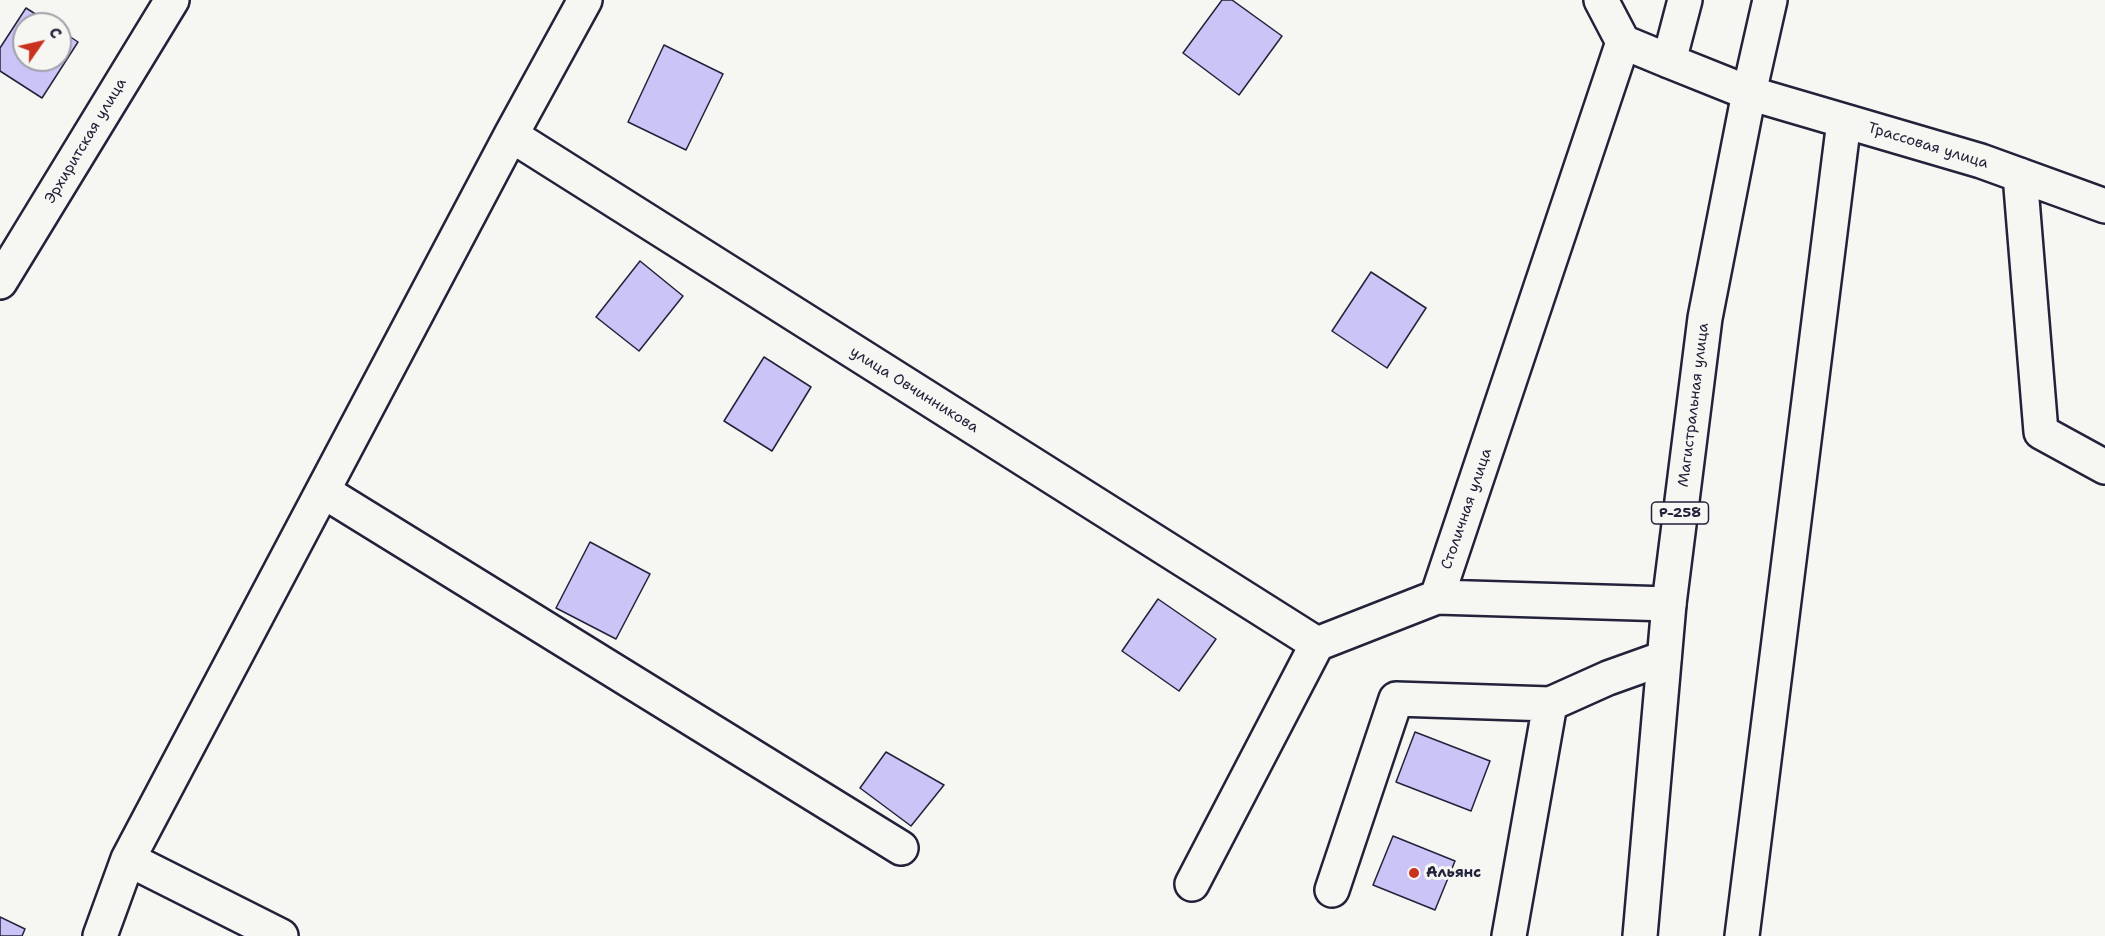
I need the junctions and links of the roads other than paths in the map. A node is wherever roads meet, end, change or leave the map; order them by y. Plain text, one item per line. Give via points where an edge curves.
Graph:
1 (172, 0) edge
2 (585, 0) edge
3 (1601, 0) edge
4 (1685, 0) edge
5 (1770, 0) edge
6 (1623, 42) junction
7 (1669, 61) junction
8 (1749, 93) junction
9 (1844, 121) junction
10 (511, 135) junction
11 (2020, 175) junction
12 (2105, 206) edge
13 (0, 282) edge
14 (2105, 467) edge
15 (323, 491) junction
16 (1437, 597) junction
17 (1669, 604) junction
18 (1317, 644) junction
19 (1664, 658) junction
20 (1550, 704) junction
21 (901, 848) dead end
22 (128, 860) junction
23 (1192, 884) dead end
24 (1332, 890) dead end
25 (1515, 934) edge
26 (100, 936) edge
27 (281, 936) edge
28 (1640, 936) edge
29 (1742, 936) edge

1 - 13 main road, Эрхиритская улица
2 - 10 main road
3 - 6 main road
4 - 7 main road
5 - 8 main road, Р-258
6 - 7 main road, Трассовая улица
6 - 16 main road, Столичная улица
7 - 8 main road, Трассовая улица
8 - 9 main road, Трассовая улица
8 - 17 main road, Магистральная улица / Р-258 via 1705,318
9 - 11 main road, Трассовая улица
9 - 29 main road
10 - 15 main road
10 - 18 main road, улица Овчинникова
11 - 12 main road, Трассовая улица
11 - 14 main road via 2041,432
15 - 21 main road
15 - 22 main road
16 - 17 main road
16 - 18 main road
17 - 19 main road, Магистральная улица / Р-258
18 - 23 main road
19 - 20 main road
19 - 28 main road, Магистральная улица / Р-258
20 - 24 main road via 1395,699
20 - 25 main road
22 - 26 main road
22 - 27 main road

